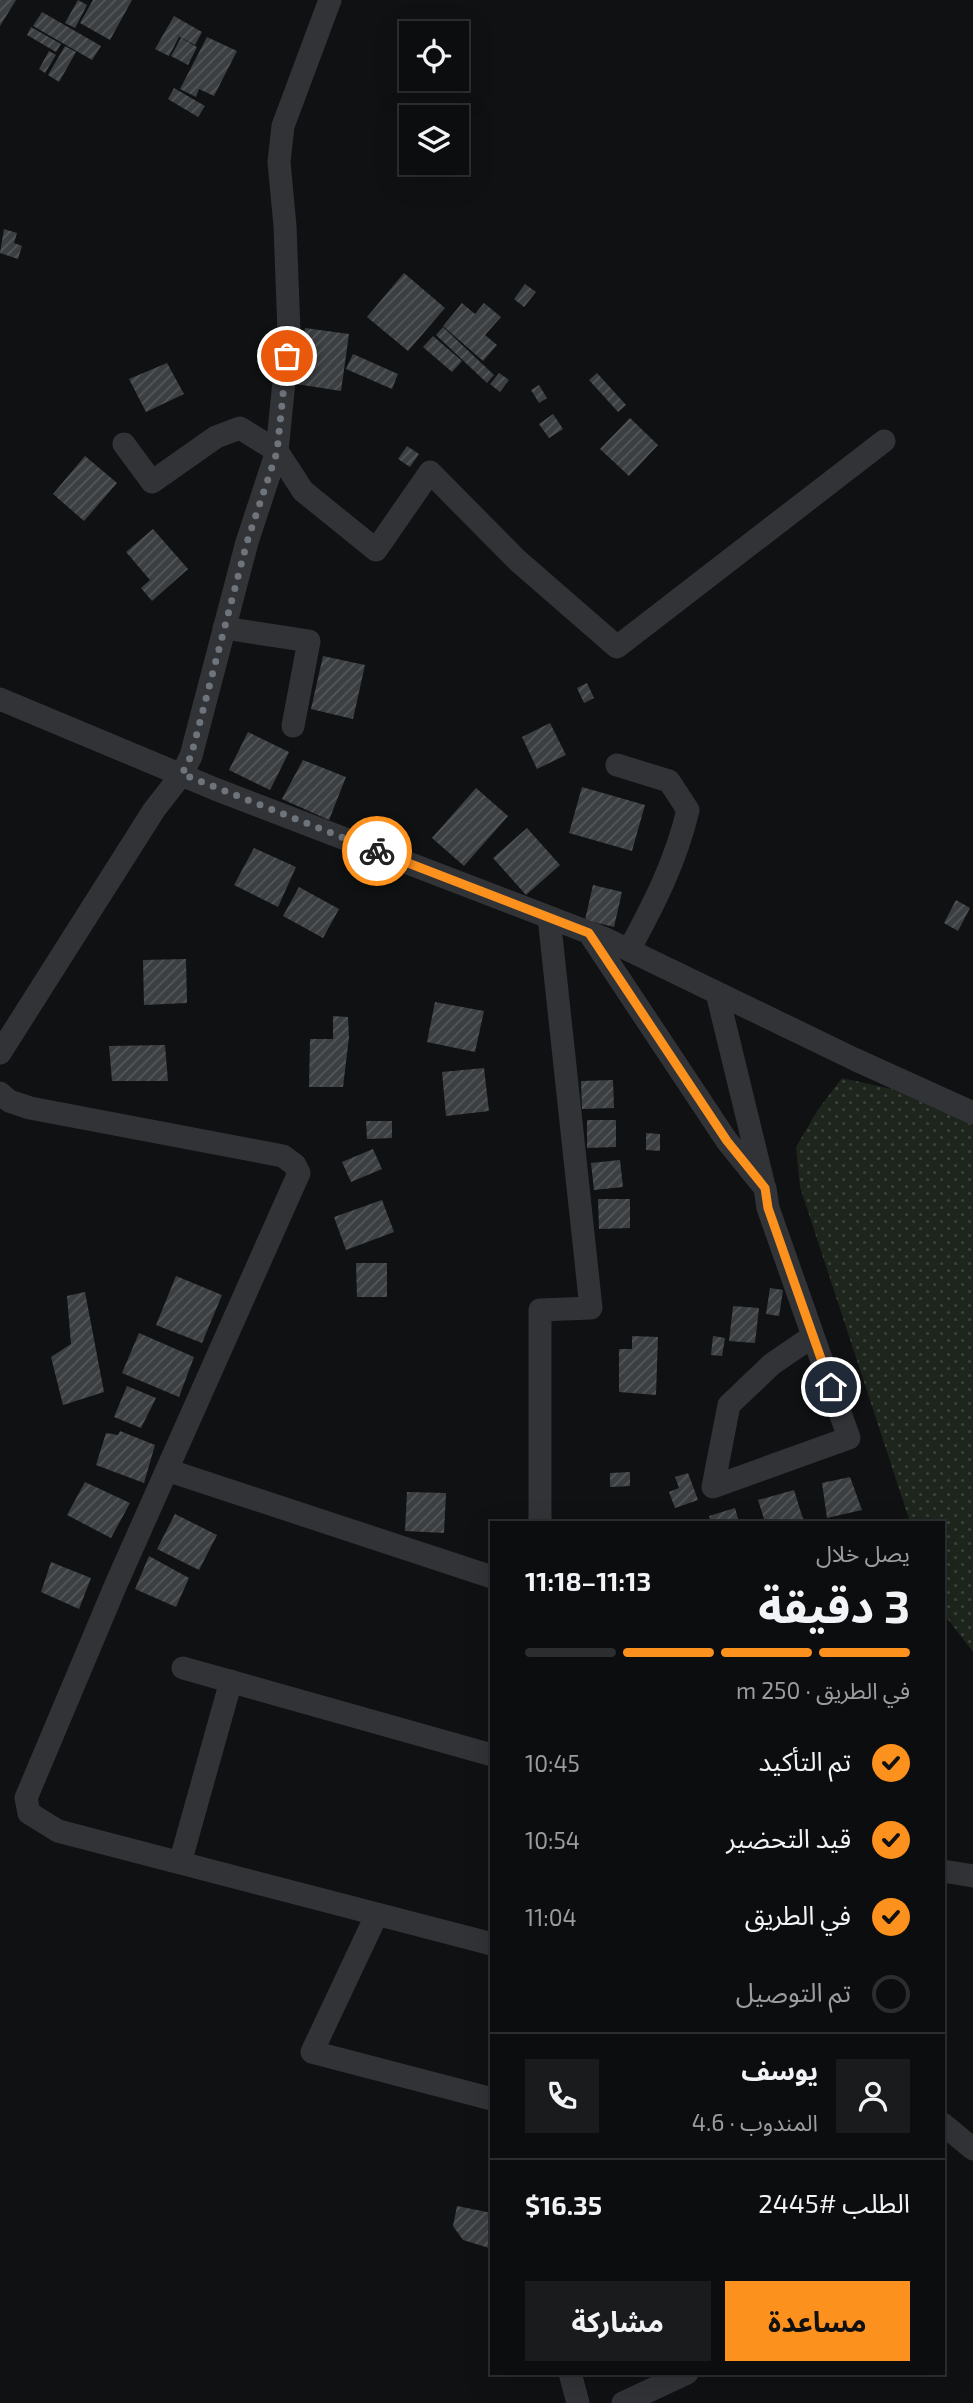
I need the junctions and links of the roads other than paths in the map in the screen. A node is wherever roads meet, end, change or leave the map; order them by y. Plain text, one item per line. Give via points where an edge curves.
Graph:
1 (330, 0) edge
2 (884, 441) dead end
3 (124, 444) dead end
4 (277, 452) junction
5 (224, 628) junction
6 (0, 699) edge
7 (293, 726) dead end
8 (617, 765) dead end
9 (182, 774) junction
10 (549, 917) junction
11 (589, 933) junction
12 (629, 950) junction
13 (716, 993) junction
14 (0, 1053) edge
15 (0, 1093) edge
16 (973, 1113) edge
17 (765, 1188) junction
18 (813, 1336) junction
19 (167, 1470) junction
20 (540, 1521) edge
21 (490, 1576) edge
22 (183, 1668) dead end
23 (230, 1681) junction
24 (490, 1754) edge
25 (180, 1863) junction
26 (945, 1871) edge
27 (973, 1876) edge
28 (377, 1914) junction
29 (490, 1943) edge
30 (490, 2098) edge
31 (945, 2126) edge
32 (973, 2149) edge
33 (571, 2375) edge
34 (683, 2375) edge
35 (578, 2403) edge
36 (623, 2403) edge

1 - 4 street via 283,126 279,162 289,332
2 - 4 street via 617,647 517,560 430,472 376,550 303,491
3 - 4 street via 152,482 216,437 240,428
4 - 5 street
5 - 7 street via 310,641
5 - 9 street via 191,756
6 - 9 street
8 - 12 street via 669,781 688,810 679,847 658,897
9 - 10 street
9 - 14 street via 154,810
10 - 11 street
10 - 20 street via 591,1308 540,1310
11 - 12 street
11 - 17 street via 727,1141
12 - 13 street
13 - 16 street
13 - 17 street
15 - 19 street via 30,1108 283,1156 299,1173
17 - 18 street
18 - 18 street via 772,1364 729,1405 713,1487 849,1438
19 - 21 street
19 - 25 street via 26,1798 29,1813 58,1831
22 - 23 street
23 - 24 street
23 - 25 street
25 - 28 street
26 - 27 street
28 - 29 street
28 - 30 street via 312,2052
31 - 32 street
33 - 35 street
34 - 36 street

